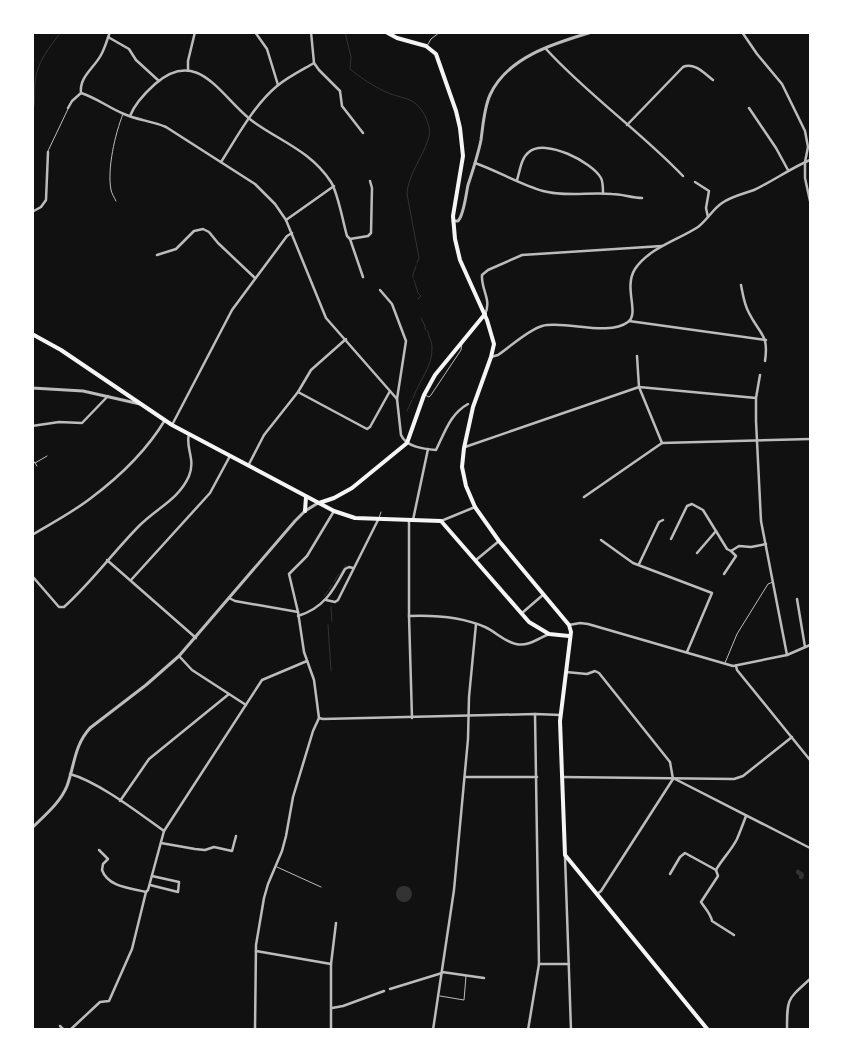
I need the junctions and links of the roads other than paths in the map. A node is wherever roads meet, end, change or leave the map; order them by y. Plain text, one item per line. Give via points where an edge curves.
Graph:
1 (110, 32) edge
2 (194, 32) edge
3 (255, 32) edge
4 (311, 32) edge
5 (386, 32) edge
6 (440, 32) edge
7 (592, 32) edge
8 (742, 32) edge
9 (108, 37) junction
10 (426, 46) junction
11 (546, 49) junction
12 (314, 63) junction
13 (188, 70) junction
14 (714, 80) dead end
15 (159, 81) junction
16 (278, 85) junction
17 (81, 93) junction
18 (68, 108) joint
19 (749, 108) dead end
20 (123, 114) junction
21 (130, 116) junction
22 (249, 119) junction
23 (627, 125) junction
24 (363, 133) dead end
25 (48, 152) joint
26 (810, 160) edge
27 (221, 162) junction
28 (805, 162) junction
29 (475, 163) junction
30 (788, 170) junction
31 (683, 176) dead end
32 (517, 180) junction
33 (370, 181) dead end
34 (695, 182) dead end
35 (334, 186) junction
36 (602, 193) junction
37 (642, 198) dead end
38 (116, 201) dead end
39 (810, 201) edge
40 (32, 212) edge
41 (708, 217) junction
42 (286, 220) junction
43 (453, 221) junction
44 (292, 233) junction
45 (350, 239) junction
46 (664, 246) junction
47 (157, 254) dead end
48 (363, 277) dead end
49 (254, 278) junction
50 (741, 286) dead end
51 (380, 290) dead end
52 (485, 314) junction
53 (629, 321) junction
54 (32, 334) edge
55 (346, 339) junction
56 (766, 340) junction
57 (461, 342) junction
58 (637, 356) dead end
59 (491, 358) junction
60 (765, 361) dead end
61 (760, 375) dead end
62 (639, 387) junction
63 (32, 388) edge
64 (390, 390) junction
65 (298, 392) junction
66 (424, 395) junction
67 (108, 396) junction
68 (756, 398) junction
69 (397, 399) junction
70 (141, 404) junction
71 (468, 404) dead end
72 (165, 420) junction
73 (172, 424) junction
74 (32, 426) edge
75 (189, 434) junction
76 (810, 439) edge
77 (757, 440) junction
78 (407, 442) junction
79 (662, 443) junction
80 (464, 448) junction
81 (428, 449) junction
82 (47, 456) dead end
83 (230, 456) junction
84 (32, 459) edge
85 (248, 466) junction
86 (306, 497) junction
87 (584, 497) dead end
88 (319, 503) junction
89 (474, 508) junction
90 (305, 511) junction
91 (334, 511) junction
92 (382, 512) dead end
93 (378, 520) junction
94 (411, 520) junction
95 (663, 520) dead end
96 (441, 521) junction
97 (716, 531) junction
98 (32, 535) edge
99 (671, 539) dead end
100 (601, 540) dead end
101 (499, 541) junction
102 (766, 544) junction
103 (731, 551) junction
104 (697, 554) dead end
105 (107, 560) junction
106 (475, 561) junction
107 (638, 565) junction
108 (353, 568) junction
109 (32, 574) edge
110 (724, 574) dead end
111 (131, 580) junction
112 (774, 582) junction
113 (544, 594) junction
114 (229, 598) junction
115 (796, 599) dead end
116 (326, 600) junction
117 (298, 614) junction
118 (520, 614) junction
119 (409, 616) junction
120 (476, 624) junction
121 (569, 625) junction
122 (549, 634) junction
123 (569, 636) junction
124 (196, 638) junction
125 (810, 645) edge
126 (805, 647) junction
127 (687, 652) junction
128 (787, 655) junction
129 (179, 656) junction
130 (307, 661) junction
131 (725, 663) junction
132 (734, 666) junction
133 (566, 672) junction
134 (230, 694) junction
135 (246, 705) junction
136 (535, 714) junction
137 (561, 716) junction
138 (469, 717) junction
139 (319, 718) junction
140 (412, 718) junction
141 (792, 737) junction
142 (810, 760) edge
143 (70, 774) junction
144 (537, 777) junction
145 (562, 777) junction
146 (465, 778) junction
147 (673, 778) junction
148 (120, 801) junction
149 (746, 816) junction
150 (32, 828) edge
151 (164, 831) junction
152 (236, 836) dead end
153 (161, 842) junction
154 (810, 848) edge
155 (100, 850) dead end
156 (565, 854) junction
157 (276, 867) junction
158 (716, 870) junction
159 (670, 874) dead end
160 (152, 876) junction
161 (149, 885) junction
162 (321, 887) dead end
163 (146, 892) junction
164 (597, 894) junction
165 (336, 923) dead end
166 (734, 935) dead end
167 (256, 951) junction
168 (330, 964) junction
169 (539, 964) junction
170 (570, 964) junction
171 (442, 973) junction
172 (466, 975) junction
173 (484, 978) dead end
174 (810, 979) edge
175 (390, 989) dead end
176 (384, 991) dead end
177 (439, 996) junction
178 (332, 1008) junction
179 (60, 1026) dead end
180 (64, 1030) edge
181 (70, 1030) edge
182 (255, 1030) edge
183 (331, 1030) edge
184 (434, 1030) edge
185 (528, 1030) edge
186 (571, 1030) edge
187 (708, 1030) edge
188 (787, 1030) edge

1 - 9 street
2 - 13 street
3 - 16 street via 267,48
4 - 12 street
5 - 10 main road
6 - 10 lane
7 - 11 street
8 - 28 street via 786,90 807,139
9 - 15 street via 130,49 136,60
9 - 17 street via 101,56 81,84
10 - 43 main road via 439,61 456,111 462,144
11 - 23 street
11 - 29 street via 516,65 494,86
12 - 16 street
12 - 24 street via 340,91 342,106
13 - 15 street
13 - 22 street via 216,84
14 - 23 street via 697,67 683,67
15 - 21 street via 144,94
16 - 22 street
17 - 18 street
17 - 20 street
18 - 25 lane
19 - 30 street
20 - 21 street
20 - 38 lane via 111,168 111,191
21 - 27 street via 166,127
22 - 27 street
22 - 35 street via 301,150
23 - 31 street
25 - 40 street via 46,200
26 - 28 street
27 - 42 street via 255,184
28 - 30 street
28 - 39 street
29 - 32 street
29 - 43 street via 462,217
30 - 41 street via 723,202
32 - 36 street via 547,192
32 - 36 street via 528,152 548,147 595,171 601,178
33 - 45 street via 372,233
34 - 41 street via 709,191
35 - 42 street
35 - 45 street
36 - 37 street
41 - 46 street
42 - 44 street
43 - 52 main road via 460,260
44 - 49 street
44 - 55 street via 326,318
45 - 48 street
46 - 52 street via 522,255 482,275 488,303
46 - 53 street via 642,260 631,276 629,289 633,314
47 - 49 street via 176,249 194,231 203,229
49 - 73 street via 220,331
50 - 56 street via 749,314
51 - 69 street via 392,304 406,341
52 - 57 main road
52 - 59 main road via 494,341
53 - 56 street
53 - 59 street via 612,327 541,326
54 - 70 main road
55 - 64 street
55 - 65 street via 311,370
56 - 60 street
57 - 66 main road via 442,364
57 - 66 lane via 461,350 431,395
58 - 62 street
59 - 80 main road via 473,407
61 - 68 street
62 - 68 street
62 - 79 street
62 - 80 street
63 - 67 street
64 - 65 street via 367,428
64 - 69 street
65 - 85 street via 264,435
66 - 78 main road
67 - 70 street
67 - 74 street via 82,424 59,422
68 - 77 street
69 - 78 street via 402,440
70 - 72 main road
71 - 81 street via 448,423 436,450
72 - 73 main road
72 - 98 street via 122,472 91,498
73 - 75 main road
75 - 83 main road
75 - 105 street via 192,465 186,481 171,500 141,524
76 - 77 street
77 - 79 street
77 - 102 street
78 - 81 street
78 - 88 main road via 352,488
79 - 87 street
80 - 89 main road via 464,478
81 - 94 street
82 - 84 lane via 36,465
83 - 85 main road
83 - 111 street via 210,493
85 - 86 main road
86 - 88 main road
86 - 90 main road
88 - 90 street
88 - 91 main road
89 - 96 street
89 - 101 main road
90 - 114 street
91 - 93 main road via 353,518
91 - 117 street via 307,556 289,574
92 - 93 lane
93 - 94 main road
93 - 108 street
94 - 96 main road
94 - 119 street
95 - 107 street
96 - 106 main road
97 - 99 street via 703,510 692,504 687,506
97 - 103 street
97 - 104 street
100 - 107 street
101 - 106 street
101 - 113 main road
102 - 103 street via 739,546
102 - 112 street
103 - 110 street via 736,556
105 - 109 street via 64,607 59,607
105 - 111 street
106 - 118 main road
107 - 127 street via 712,593
108 - 116 street via 345,569
108 - 116 street via 335,602
111 - 124 street
112 - 128 street
112 - 131 lane via 768,584 737,634
113 - 118 street
113 - 121 main road
114 - 117 street
114 - 124 street
115 - 126 street
116 - 117 street via 311,611
117 - 130 street
118 - 122 main road
119 - 120 street via 432,615
119 - 140 street
120 - 122 street via 516,644 536,641
120 - 138 street
121 - 123 main road
121 - 127 street via 580,622
122 - 123 main road
123 - 133 main road
124 - 129 street
125 - 126 street
126 - 128 street
127 - 131 street
128 - 132 street
129 - 134 street via 192,670
129 - 143 street via 90,728 76,753
130 - 135 street via 262,680
130 - 139 street via 314,680
131 - 132 street
132 - 141 street
133 - 137 main road
133 - 147 street via 599,672 670,762
134 - 135 street
134 - 148 street via 149,759
135 - 151 street
136 - 137 street
136 - 138 street
136 - 144 street
137 - 145 main road
138 - 140 street
138 - 146 street
139 - 140 street
139 - 157 street via 292,797 286,836
141 - 142 street
141 - 147 street via 739,778
143 - 148 street via 84,778
143 - 150 street via 62,795
144 - 146 street
144 - 169 street
145 - 147 street
145 - 156 main road
146 - 171 street
147 - 149 street
147 - 164 street
148 - 151 street
149 - 154 street
149 - 158 street via 736,841
151 - 153 street
152 - 153 street via 232,851 214,847 195,849
153 - 160 street
155 - 163 street via 108,859 102,870 110,880
156 - 164 main road
156 - 170 street
157 - 162 lane
157 - 167 street via 264,898
158 - 159 street via 685,853
158 - 166 street via 718,876 701,902 712,921
160 - 161 street
160 - 161 street via 179,882 178,892
161 - 163 street
163 - 181 street via 132,949 109,1001 100,1002
164 - 187 main road
165 - 168 street
167 - 168 street
167 - 182 street
168 - 178 street
169 - 170 street
169 - 185 street
170 - 186 street
171 - 172 street
171 - 175 street
171 - 177 street
172 - 173 street
172 - 177 lane via 464,1000
174 - 188 street via 788,1003
176 - 178 street
177 - 184 street
178 - 183 street
179 - 180 street

